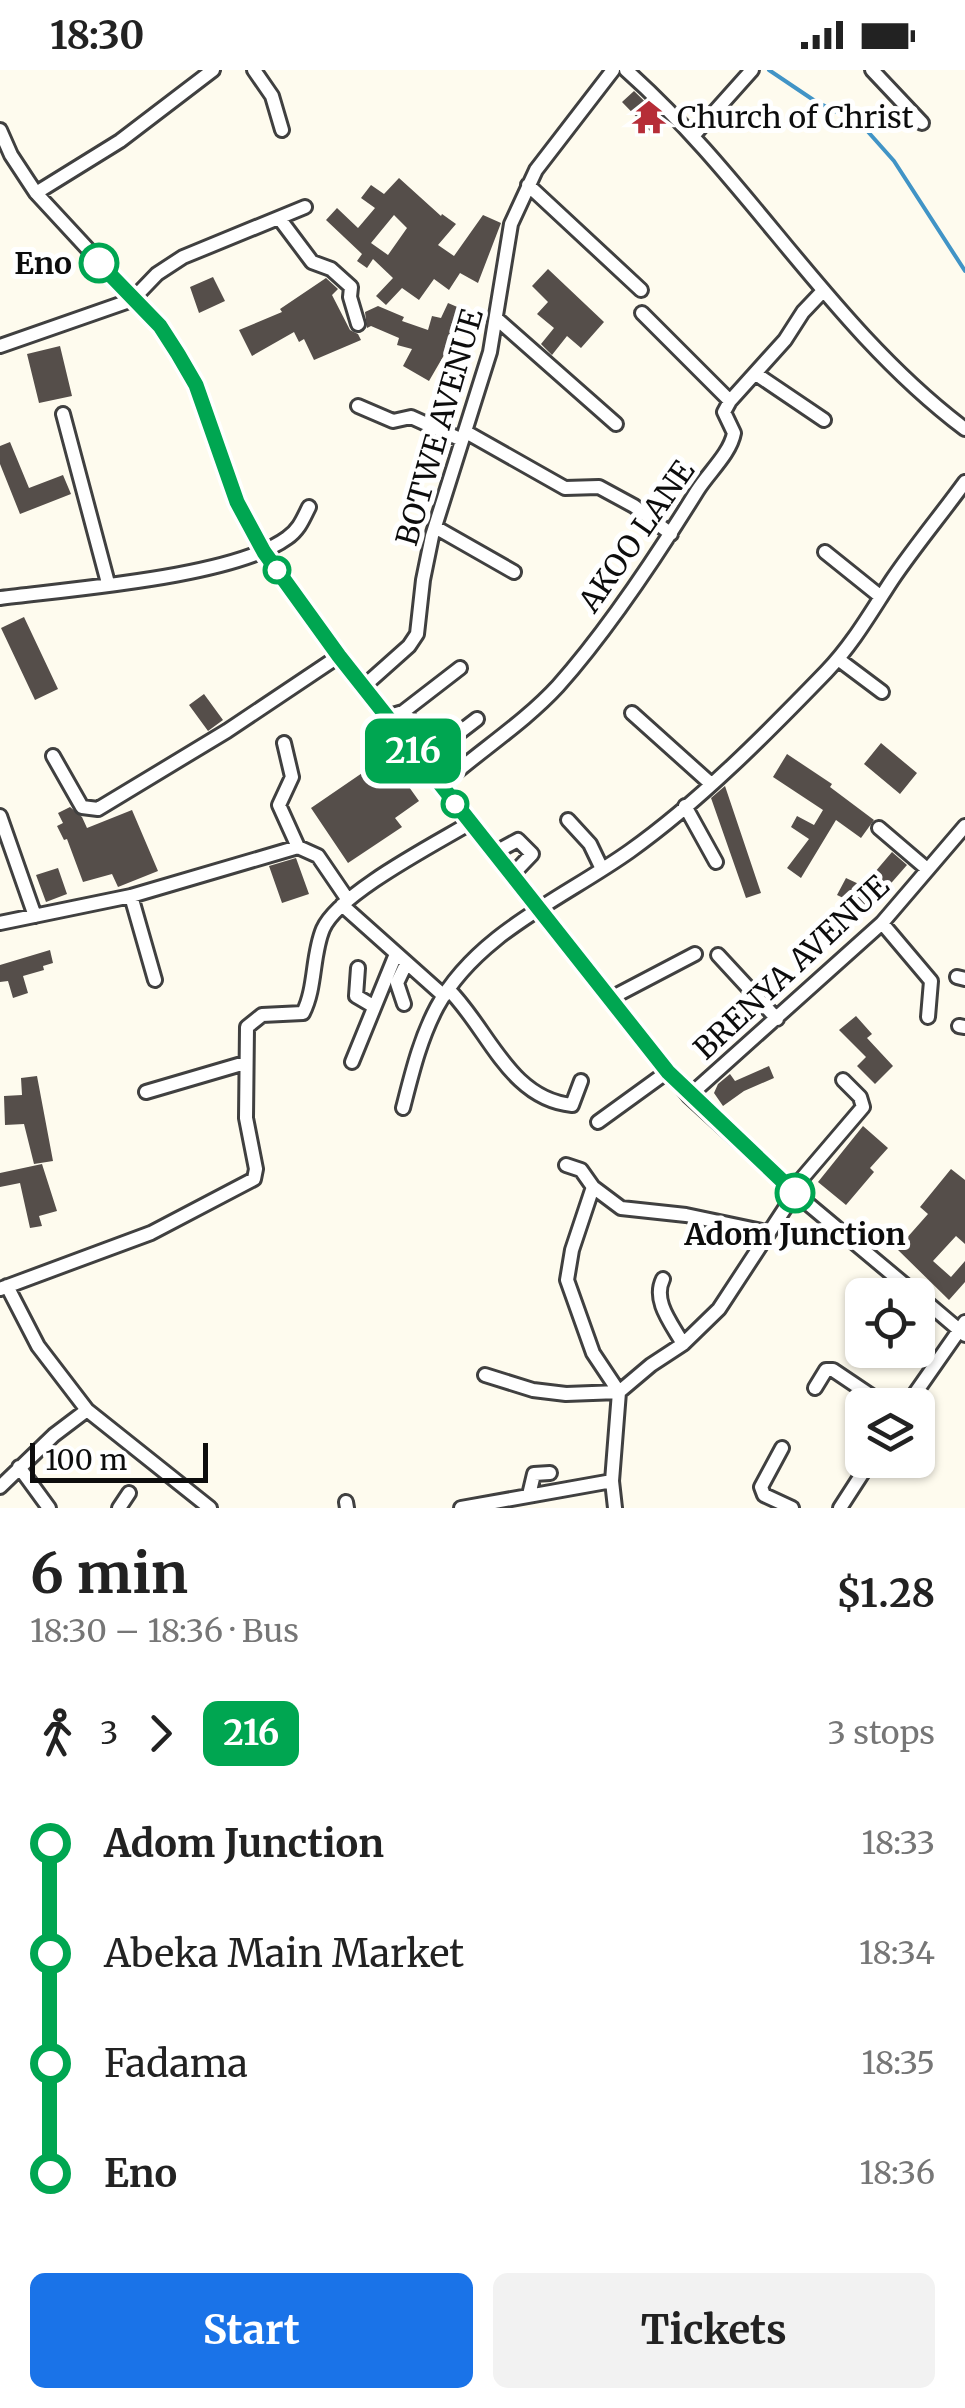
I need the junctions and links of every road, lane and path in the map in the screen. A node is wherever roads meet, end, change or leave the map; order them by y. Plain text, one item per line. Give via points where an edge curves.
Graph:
1 (213, 70) edge
2 (254, 70) edge
3 (613, 70) edge
4 (626, 70) edge
5 (752, 70) edge
6 (872, 70) edge
7 (922, 123) dead end
8 (0, 130) edge
9 (282, 130) dead end
10 (694, 136) junction
11 (6, 155) edge
12 (528, 185) junction
13 (36, 193) junction
14 (305, 207) dead end
15 (279, 218) junction
16 (641, 290) dead end
17 (822, 292) junction
18 (132, 300) junction
19 (642, 313) dead end
20 (497, 318) junction
21 (358, 324) dead end
22 (0, 346) edge
23 (756, 374) junction
24 (730, 401) junction
25 (358, 406) dead end
26 (63, 414) dead end
27 (824, 420) dead end
28 (616, 424) dead end
29 (965, 429) edge
30 (464, 436) junction
31 (965, 482) edge
32 (309, 507) dead end
33 (435, 527) junction
34 (671, 534) junction
35 (264, 552) junction
36 (825, 552) dead end
37 (514, 572) dead end
38 (108, 583) junction
39 (881, 597) junction
40 (0, 598) edge
41 (339, 656) junction
42 (838, 659) junction
43 (460, 668) dead end
44 (363, 687) junction
45 (882, 692) dead end
46 (403, 712) junction
47 (632, 713) dead end
48 (386, 717) junction
49 (477, 719) dead end
50 (284, 742) dead end
51 (438, 748) junction
52 (52, 756) dead end
53 (428, 770) junction
54 (710, 783) junction
55 (440, 786) junction
56 (686, 806) junction
57 (0, 816) edge
58 (568, 820) dead end
59 (470, 823) junction
60 (965, 826) edge
61 (878, 828) dead end
62 (298, 847) junction
63 (494, 853) junction
64 (716, 862) dead end
65 (928, 868) junction
66 (602, 869) junction
67 (512, 875) junction
68 (131, 896) junction
69 (345, 902) junction
70 (540, 909) junction
71 (35, 916) junction
72 (882, 923) junction
73 (0, 924) edge
74 (695, 954) dead end
75 (718, 955) dead end
76 (401, 959) junction
77 (358, 968) dead end
78 (155, 980) dead end
79 (446, 992) junction
80 (610, 998) junction
81 (404, 1004) dead end
82 (373, 1006) junction
83 (928, 1017) dead end
84 (777, 1019) junction
85 (352, 1062) dead end
86 (245, 1063) junction
87 (668, 1072) junction
88 (842, 1080) dead end
89 (581, 1081) dead end
90 (146, 1092) dead end
91 (690, 1096) junction
92 (404, 1108) dead end
93 (598, 1122) dead end
94 (566, 1164) dead end
95 (593, 1187) junction
96 (794, 1191) junction
97 (766, 1232) junction
98 (897, 1278) edge
99 (663, 1279) dead end
100 (4, 1288) edge
101 (935, 1308) edge
102 (963, 1329) edge
103 (683, 1344) junction
104 (484, 1375) dead end
105 (815, 1388) dead end
106 (860, 1388) edge
107 (919, 1388) edge
108 (619, 1392) junction
109 (87, 1410) junction
110 (782, 1448) dead end
111 (19, 1467) junction
112 (550, 1473) dead end
113 (859, 1478) edge
114 (612, 1482) junction
115 (0, 1487) edge
116 (129, 1492) dead end
117 (529, 1495) junction
118 (468, 1507) edge
119 (49, 1508) edge
120 (119, 1508) edge
121 (210, 1508) edge
122 (615, 1508) edge
123 (792, 1508) edge
124 (840, 1508) edge

1 - 13 street
2 - 9 street via 272,96
3 - 12 street, BOTWE AVENUE
4 - 10 street
5 - 10 street
6 - 7 street
8 - 11 street
10 - 17 street
11 - 13 street
12 - 16 street
12 - 20 street, BOTWE AVENUE via 511,224
13 - 18 street
14 - 15 street
15 - 18 street via 184,257
15 - 21 street via 312,262 351,288
17 - 23 street
17 - 29 street via 900,374
18 - 22 street
18 - 35 street via 160,326 196,385 237,502
19 - 24 street
20 - 28 street
20 - 30 street, BOTWE AVENUE
23 - 24 street
23 - 27 street
24 - 34 street, AKOO LANE via 724,412 733,440
25 - 30 street
26 - 38 street
30 - 33 street, BOTWE AVENUE
30 - 34 street via 564,488 599,487
31 - 39 street
32 - 35 street via 298,528
33 - 37 street
33 - 44 street, BOTWE AVENUE via 417,634
34 - 55 street, AKOO LANE via 557,687
35 - 38 street
35 - 41 street
36 - 39 street
38 - 40 street
39 - 42 street
41 - 44 street
41 - 52 street via 98,809 82,808
42 - 45 street
42 - 54 street
43 - 46 street
44 - 48 street
46 - 48 street
46 - 51 street
47 - 54 street
48 - 53 street
49 - 51 street
50 - 62 street via 292,778 279,805
51 - 53 street
53 - 55 street
54 - 56 street
55 - 59 street
56 - 64 street
56 - 66 street
57 - 71 street
58 - 66 street
59 - 63 street
59 - 69 street
60 - 65 street, BRENYA AVENUE
61 - 65 street
62 - 68 street
62 - 69 street via 318,856
63 - 67 street
63 - 67 street via 518,840 532,854
65 - 72 street, BRENYA AVENUE
66 - 70 street
67 - 70 street
68 - 71 street
68 - 78 street
69 - 76 street
69 - 86 street via 317,946 306,1009 252,1020
70 - 79 street via 479,955
70 - 80 street
71 - 73 street
72 - 83 street via 931,982
72 - 84 street, BRENYA AVENUE
74 - 80 street
75 - 84 street
76 - 79 street
76 - 81 street via 397,983
76 - 82 street
77 - 82 street via 356,996
79 - 89 street via 535,1094 572,1105
79 - 92 street via 424,1032
80 - 87 street
82 - 85 street
84 - 91 street, BRENYA AVENUE
86 - 90 street
86 - 100 street via 254,1179 151,1233
87 - 91 street
87 - 93 street
88 - 96 street via 864,1107
91 - 96 street
94 - 95 street via 581,1170
95 - 97 street via 622,1208
95 - 108 street via 567,1280 593,1353
96 - 97 street
96 - 98 street
97 - 103 street via 719,1309
99 - 103 street via 659,1298
100 - 109 street
101 - 102 street
102 - 107 street
103 - 108 street
104 - 108 street via 549,1392
105 - 106 street via 833,1370
108 - 114 street
109 - 111 street
109 - 121 street
110 - 123 street via 761,1487
111 - 115 street
111 - 119 street
112 - 117 street via 534,1474
113 - 124 street
114 - 117 street
114 - 122 street
116 - 120 street
117 - 118 street

